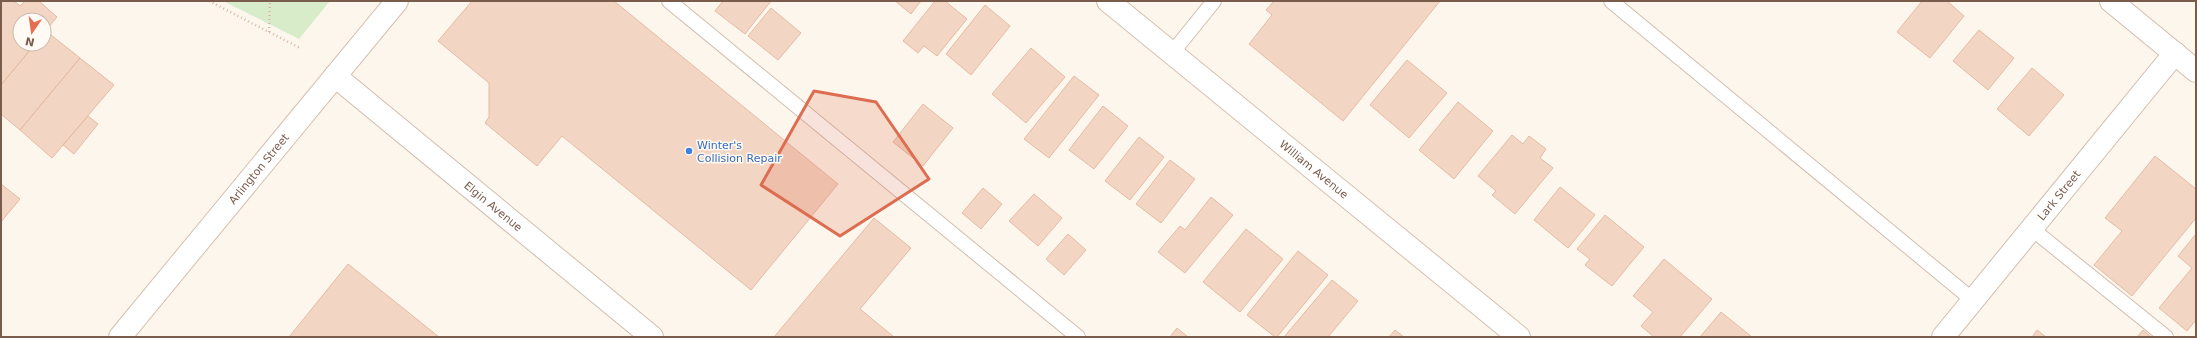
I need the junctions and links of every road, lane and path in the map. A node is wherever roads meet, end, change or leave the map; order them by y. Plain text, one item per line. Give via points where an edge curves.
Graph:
1 (209, 1) edge
2 (270, 1) edge
3 (396, 1) edge
4 (669, 1) edge
5 (1108, 1) edge
6 (1214, 1) edge
7 (1611, 1) edge
8 (2111, 1) edge
9 (269, 32) junction
10 (300, 48) dead end
11 (1172, 53) junction
12 (2175, 53) junction
13 (2196, 71) edge
14 (335, 76) junction
15 (2032, 229) junction
16 (1974, 300) junction
17 (120, 337) edge
18 (652, 337) edge
19 (1078, 337) edge
20 (1519, 337) edge
21 (1943, 337) edge
22 (2166, 337) edge

1 - 9 path
2 - 9 path
3 - 14 main road, Arlington Street
4 - 19 lane
5 - 11 main road, William Avenue
6 - 11 lane
7 - 16 lane
8 - 12 main road
9 - 10 path
11 - 20 main road, William Avenue
12 - 13 main road
12 - 15 main road, Lark Street
14 - 17 main road, Arlington Street
14 - 18 main road, Elgin Avenue
15 - 16 main road, Lark Street
15 - 22 lane
16 - 21 main road, Lark Street

